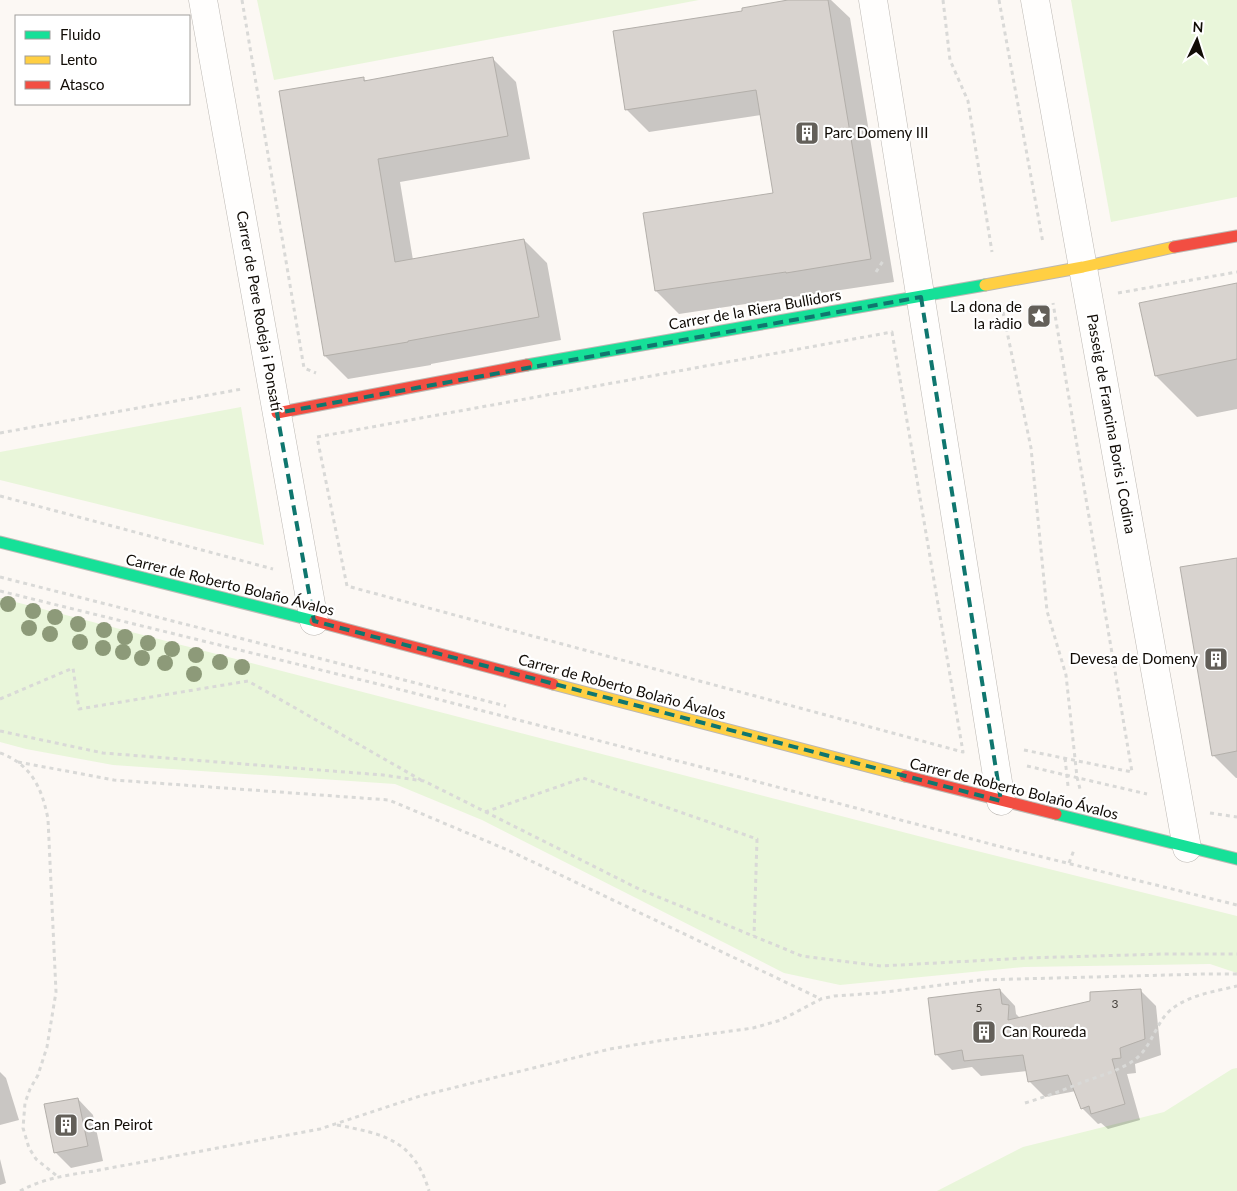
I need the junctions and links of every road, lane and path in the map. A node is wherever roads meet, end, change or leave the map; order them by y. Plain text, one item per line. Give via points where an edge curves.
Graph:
1 (203, 0) edge
2 (242, 0) edge
3 (873, 0) edge
4 (943, 0) edge
5 (999, 0) edge
6 (1035, 0) edge
7 (1237, 236) edge
8 (885, 258) dead end
9 (1083, 267) junction
10 (876, 272) dead end
11 (1237, 272) edge
12 (1048, 274) junction
13 (997, 283) junction
14 (1109, 294) dead end
15 (921, 297) junction
16 (321, 375) dead end
17 (248, 388) dead end
18 (277, 413) junction
19 (0, 433) edge
20 (0, 496) edge
21 (0, 542) edge
22 (274, 560) dead end
23 (0, 591) edge
24 (314, 621) junction
25 (0, 699) edge
26 (0, 731) edge
27 (1023, 741) dead end
28 (962, 752) junction
29 (0, 753) edge
30 (994, 758) junction
31 (1074, 760) junction
32 (18, 762) junction
33 (424, 781) junction
34 (1001, 801) junction
35 (1179, 801) junction
36 (485, 812) junction
37 (1237, 817) edge
38 (1082, 822) junction
39 (1187, 848) junction
40 (1237, 859) edge
41 (1069, 864) junction
42 (1237, 905) edge
43 (754, 936) junction
44 (1237, 954) edge
45 (1237, 974) edge
46 (1237, 986) edge
47 (821, 999) junction
48 (1025, 1103) dead end
49 (337, 1124) junction
50 (57, 1176) junction
51 (20, 1191) edge
52 (429, 1191) edge

1 - 18 street, Carrer de Pere Rodeja i Ponsatí
2 - 16 path via 304,368
3 - 15 street
4 - 13 path via 950,60 968,101
5 - 12 path
6 - 9 street, Passeig de Francina Boris i Codina
7 - 9 street, Carrer de la Riera Bullidors
8 - 10 path
9 - 12 street, Carrer de la Riera Bullidors
9 - 35 street, Passeig de Francina Boris i Codina
11 - 14 path
12 - 13 street, Carrer de la Riera Bullidors
12 - 31 path via 1132,772
13 - 15 street, Carrer de la Riera Bullidors
13 - 31 path via 1031,448 1047,612 1066,675
15 - 18 street, Carrer de la Riera Bullidors via 590,354
15 - 30 street
17 - 19 path
18 - 24 street, Carrer de Pere Rodeja i Ponsatí
20 - 22 path via 276,570
21 - 24 street, Carrer de Roberto Bolaño Ávalos
23 - 41 path via 390,687
24 - 34 street, Carrer de Roberto Bolaño Ávalos
25 - 33 path via 73,668 78,709 248,681
26 - 33 path via 102,753
27 - 31 path via 1024,750
28 - 28 path via 347,586 317,437 892,332
28 - 30 path
29 - 32 path
30 - 34 street
30 - 35 path
31 - 38 path via 1086,808
32 - 47 path via 114,780 389,800 510,851
32 - 50 path via 37,784 48,819 56,992 47,1047 25,1103 23,1128 36,1158
33 - 36 path
34 - 38 street, Carrer de Roberto Bolaño Ávalos
35 - 37 path via 1200,811
35 - 39 street, Passeig de Francina Boris i Codina
36 - 43 path via 639,889
36 - 43 path via 583,778 757,839
38 - 39 street, Carrer de Roberto Bolaño Ávalos
38 - 41 path
39 - 40 street, Carrer de Roberto Bolaño Ávalos
41 - 42 path
43 - 44 path via 802,956 881,966 1036,958
45 - 47 path via 980,980
46 - 48 path via 1174,1007 1135,1060 1063,1091
47 - 49 path via 781,1020 753,1028 610,1049 420,1096
49 - 50 path
49 - 52 path via 372,1132 400,1144 414,1159
50 - 51 path

